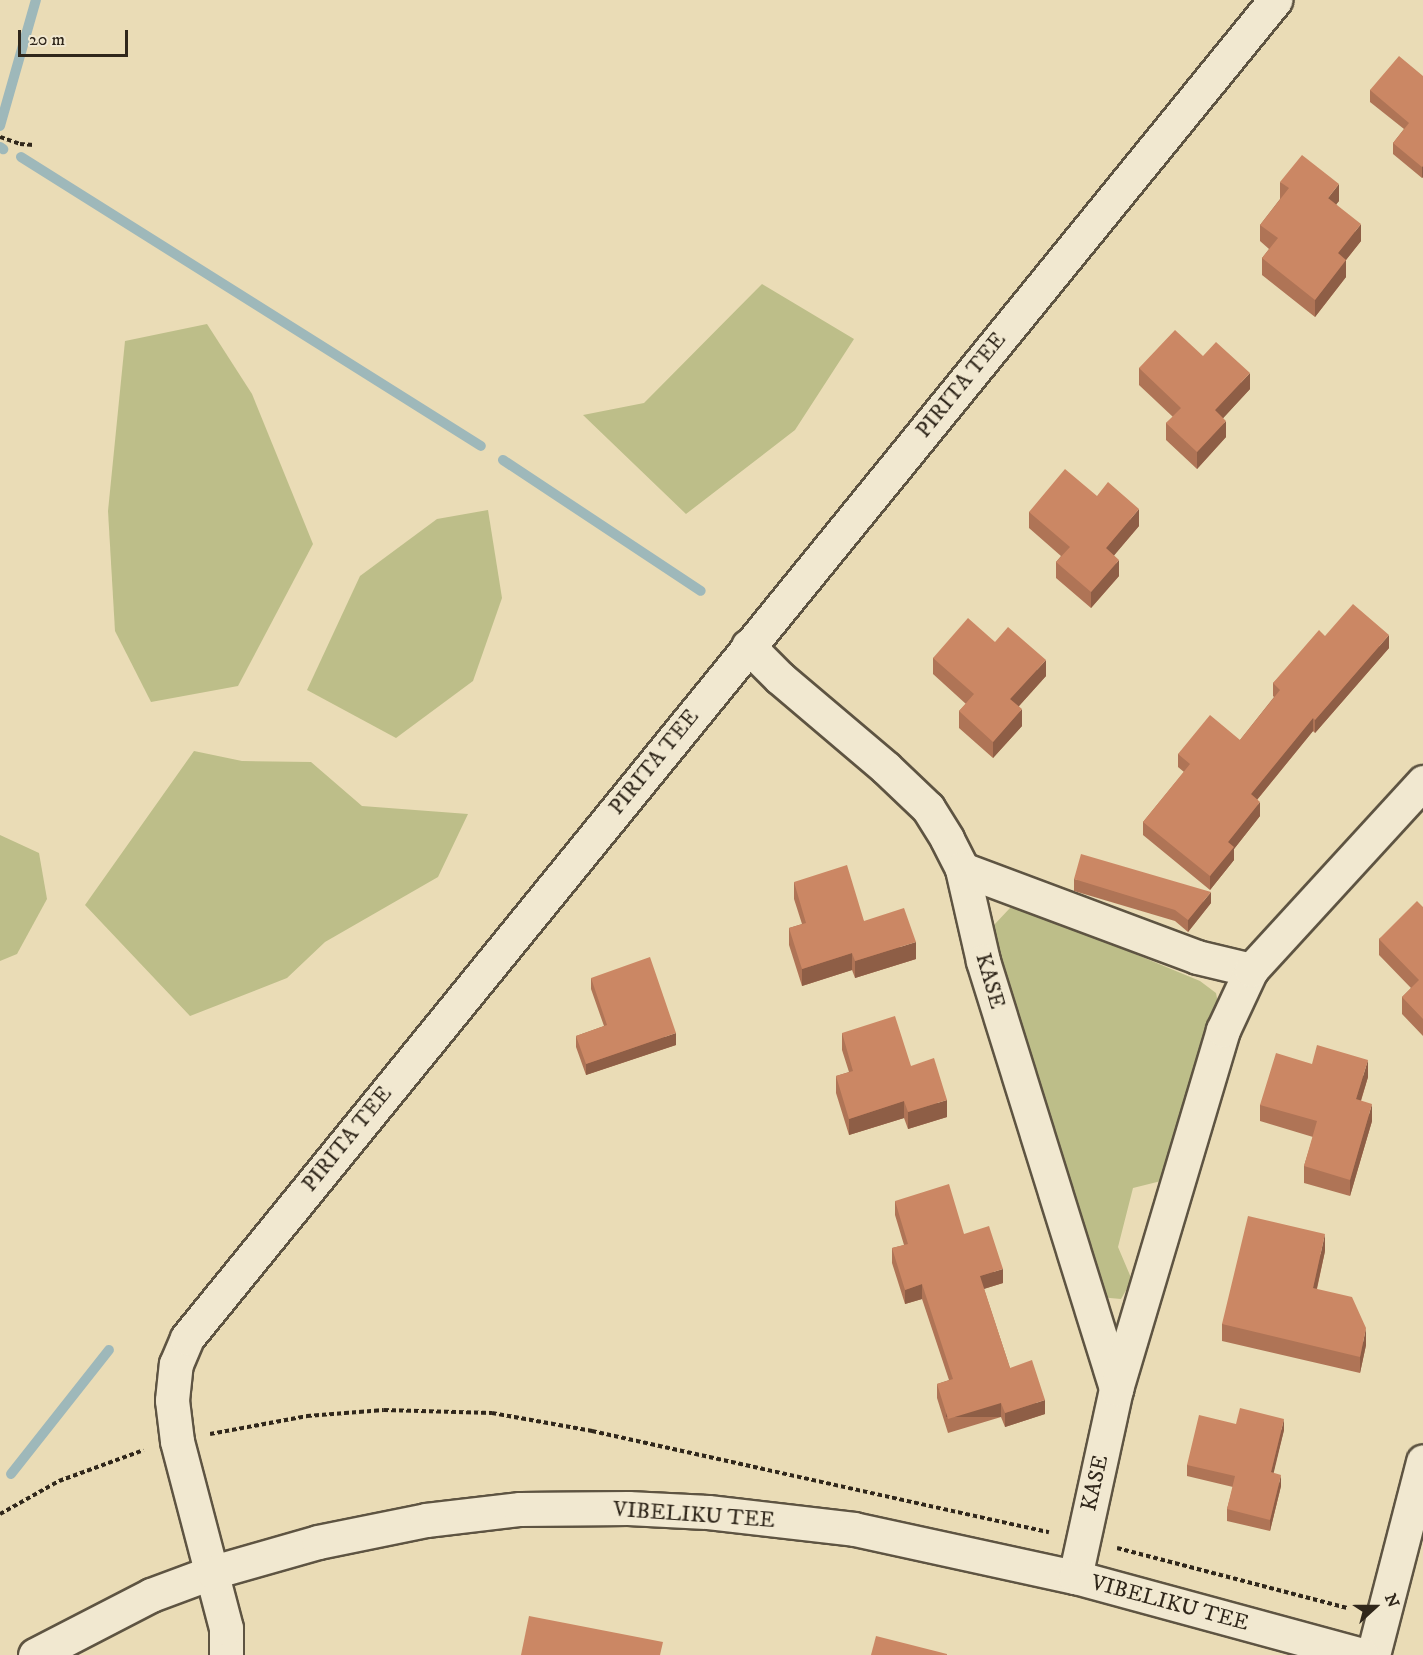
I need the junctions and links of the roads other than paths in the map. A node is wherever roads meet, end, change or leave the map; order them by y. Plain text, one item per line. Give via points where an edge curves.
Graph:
1 (1275, 0) edge
2 (748, 646) junction
3 (1423, 782) edge
4 (962, 869) junction
5 (1251, 970) junction
6 (1116, 1389) junction
7 (1423, 1461) edge
8 (213, 1572) junction
9 (1075, 1577) junction
10 (35, 1655) edge
11 (226, 1655) edge
12 (1362, 1655) edge
13 (1373, 1655) edge

1 - 2 street, PIRITA TEE
2 - 4 street, KASE via 928,808
2 - 8 street, PIRITA TEE via 187,1338 176,1364 174,1420
3 - 5 street, KASE
4 - 5 street via 1197,957
4 - 6 street, KASE via 983,961
5 - 6 street, KASE via 1223,1030
6 - 9 street, KASE
7 - 13 street
8 - 9 street, VIBELIKU TEE via 318,1542 426,1520 520,1509 628,1508 708,1512 854,1529
8 - 10 street, VIBELIKU TEE via 151,1595
8 - 11 street, PIRITA TEE via 226,1628
9 - 12 street, VIBELIKU TEE

